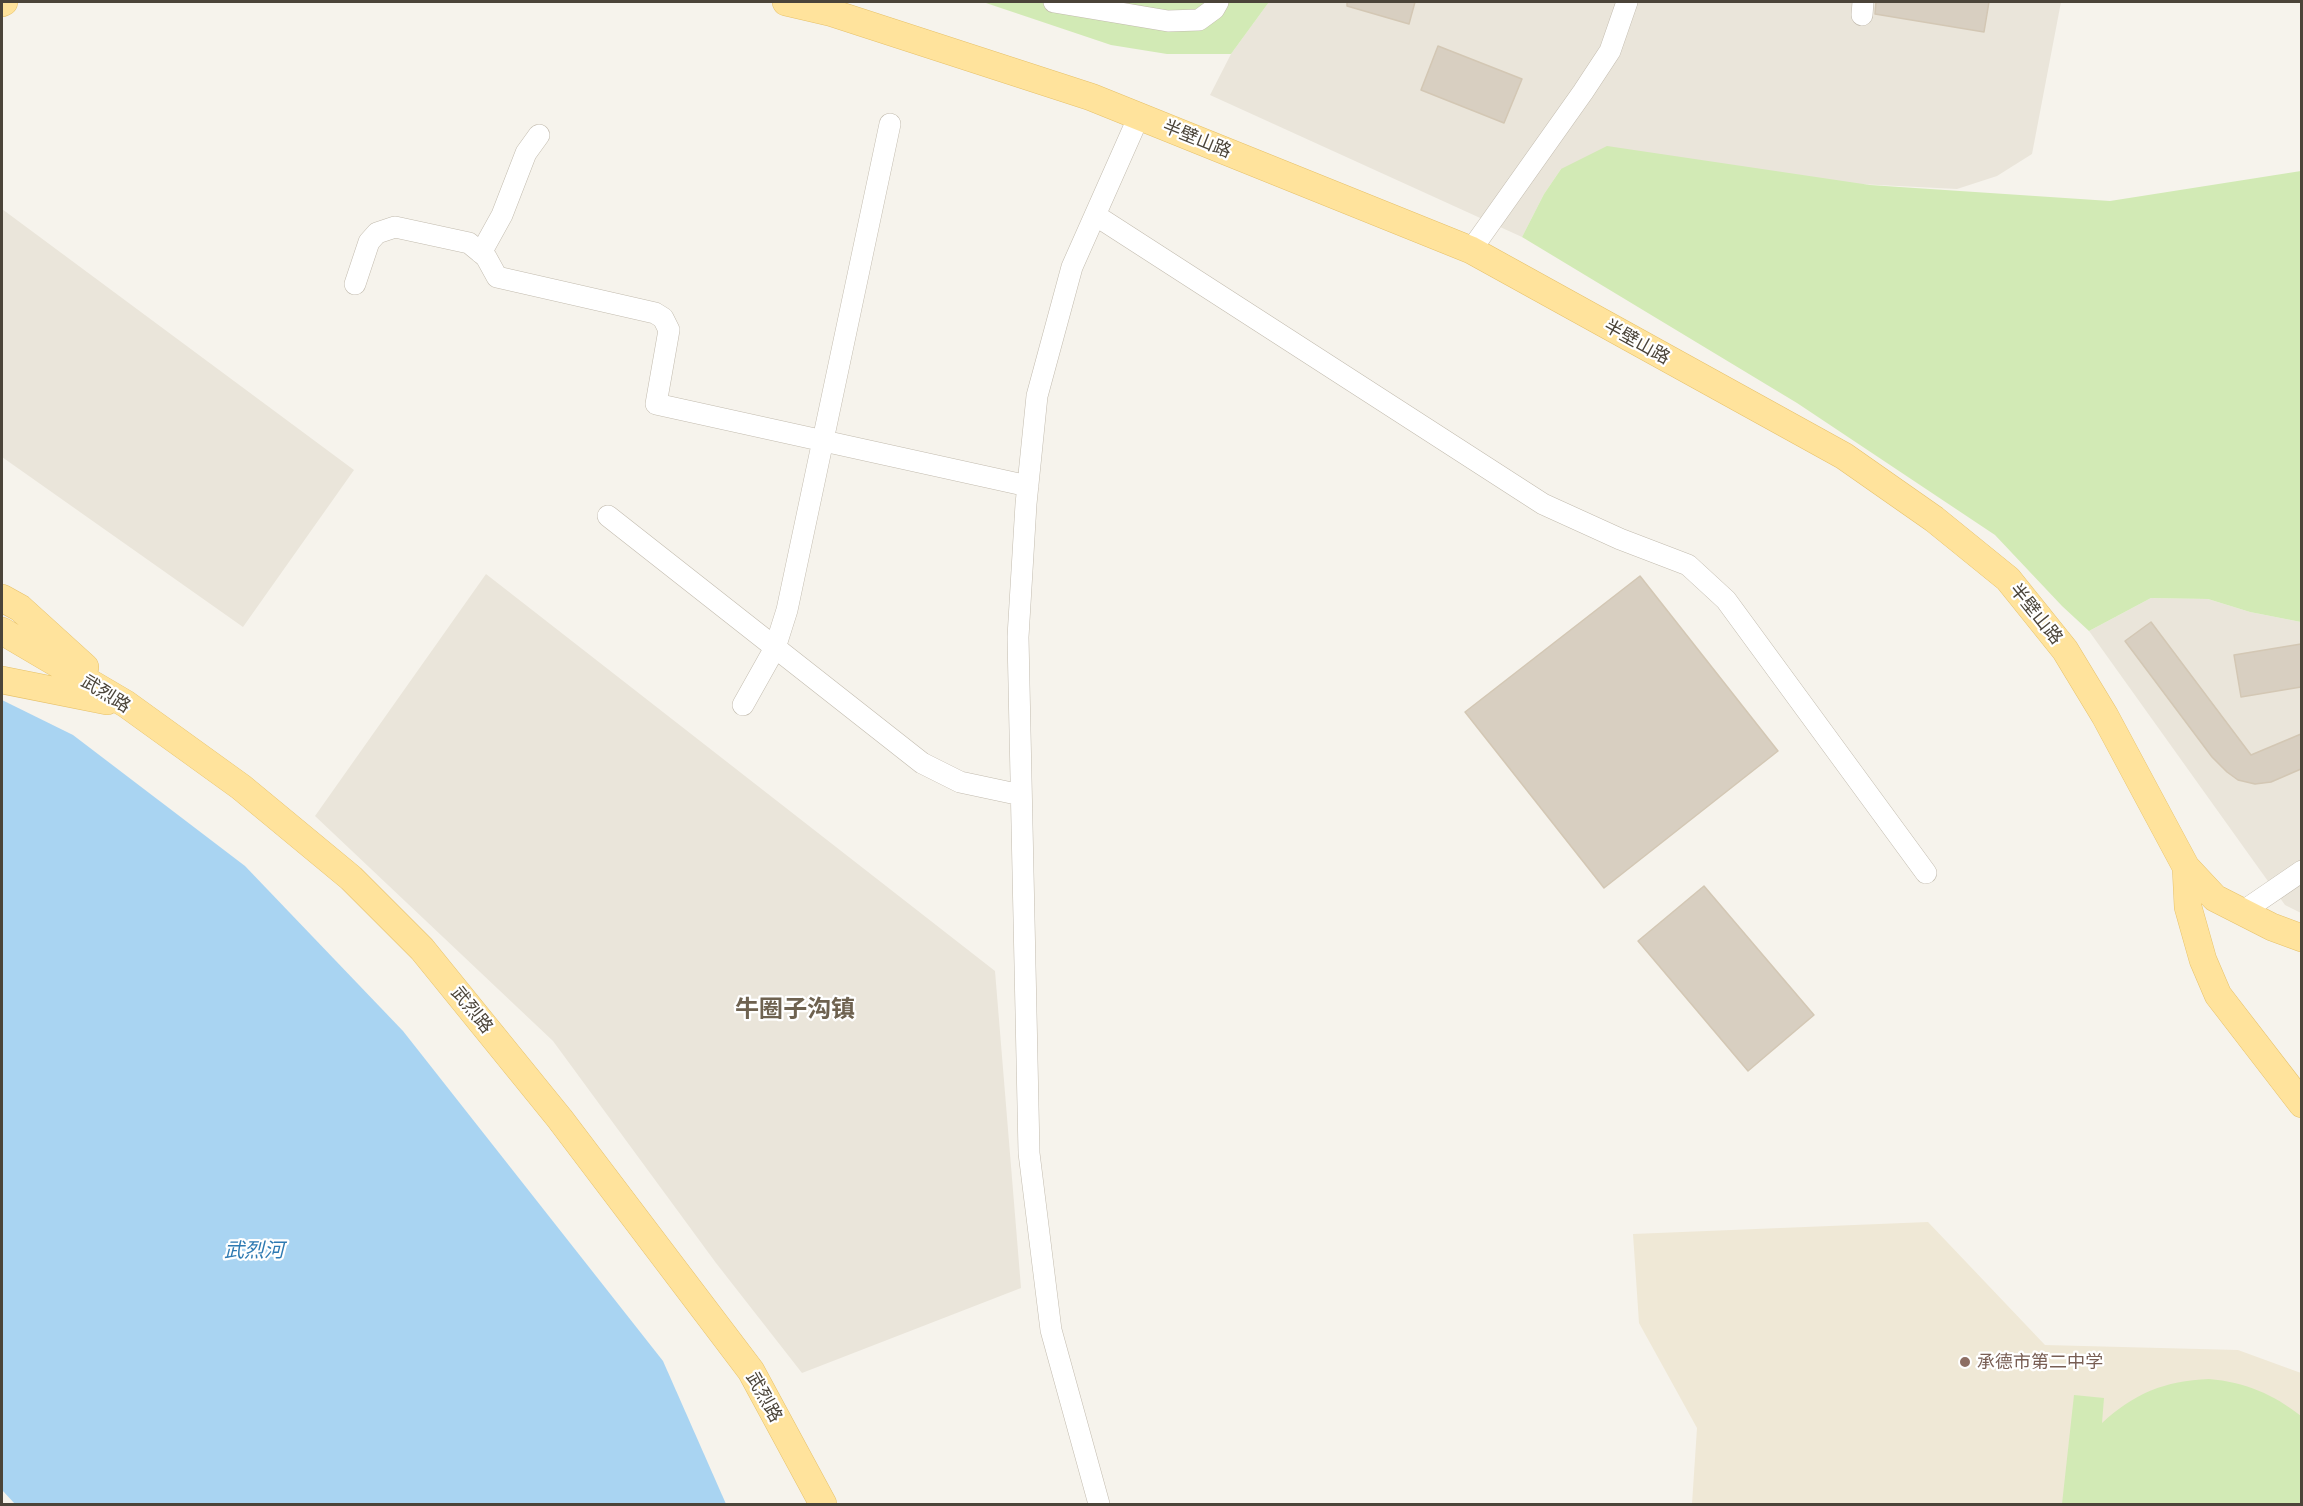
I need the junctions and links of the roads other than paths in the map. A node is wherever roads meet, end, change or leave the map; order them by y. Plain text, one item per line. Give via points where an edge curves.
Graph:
1 (786, 2) edge
2 (1054, 2) edge
3 (1218, 2) edge
4 (1627, 2) edge
5 (1139, 116) junction
6 (890, 124) dead end
7 (539, 135) dead end
8 (1095, 215) junction
9 (1472, 250) junction
10 (481, 253) junction
11 (355, 284) dead end
12 (822, 441) junction
13 (1028, 486) junction
14 (608, 516) dead end
15 (2, 598) edge
16 (2, 631) edge
17 (775, 648) junction
18 (2, 680) edge
19 (126, 704) junction
20 (743, 705) dead end
21 (1021, 795) junction
22 (2186, 867) junction
23 (2301, 871) edge
24 (1926, 873) dead end
25 (2242, 912) junction
26 (2301, 938) edge
27 (2301, 1104) edge
28 (823, 1504) edge
29 (1099, 1504) edge

1 - 5 main road, 半壁山路 via 829,12 1091,96
2 - 3 street via 1168,21 1199,20
4 - 9 street via 1610,51
5 - 8 street
5 - 9 main road, 半壁山路
6 - 12 street
7 - 10 street via 526,153 502,215
8 - 13 street via 1072,267 1037,396
8 - 24 street via 1543,504 1688,566 1726,600
9 - 22 main road, 半壁山路 via 1844,456 1934,519 2008,579 2065,650
10 - 11 street via 469,243 394,227 377,233 369,242
10 - 12 street via 497,277 663,318 669,330 656,404
12 - 13 street
12 - 17 street via 787,610
13 - 21 street via 1018,637
14 - 17 street
15 - 19 main road via 20,608
16 - 19 main road, 武烈路
17 - 20 street
17 - 21 street via 921,763 960,782
18 - 19 main road
19 - 28 main road, 武烈路 via 241,788 342,870 422,949 560,1119 751,1371
21 - 29 street via 1029,1153 1051,1330
22 - 25 main road, 半壁山路 via 2215,898
22 - 27 main road via 2188,907 2218,995
23 - 25 street
25 - 26 main road, 半壁山路

